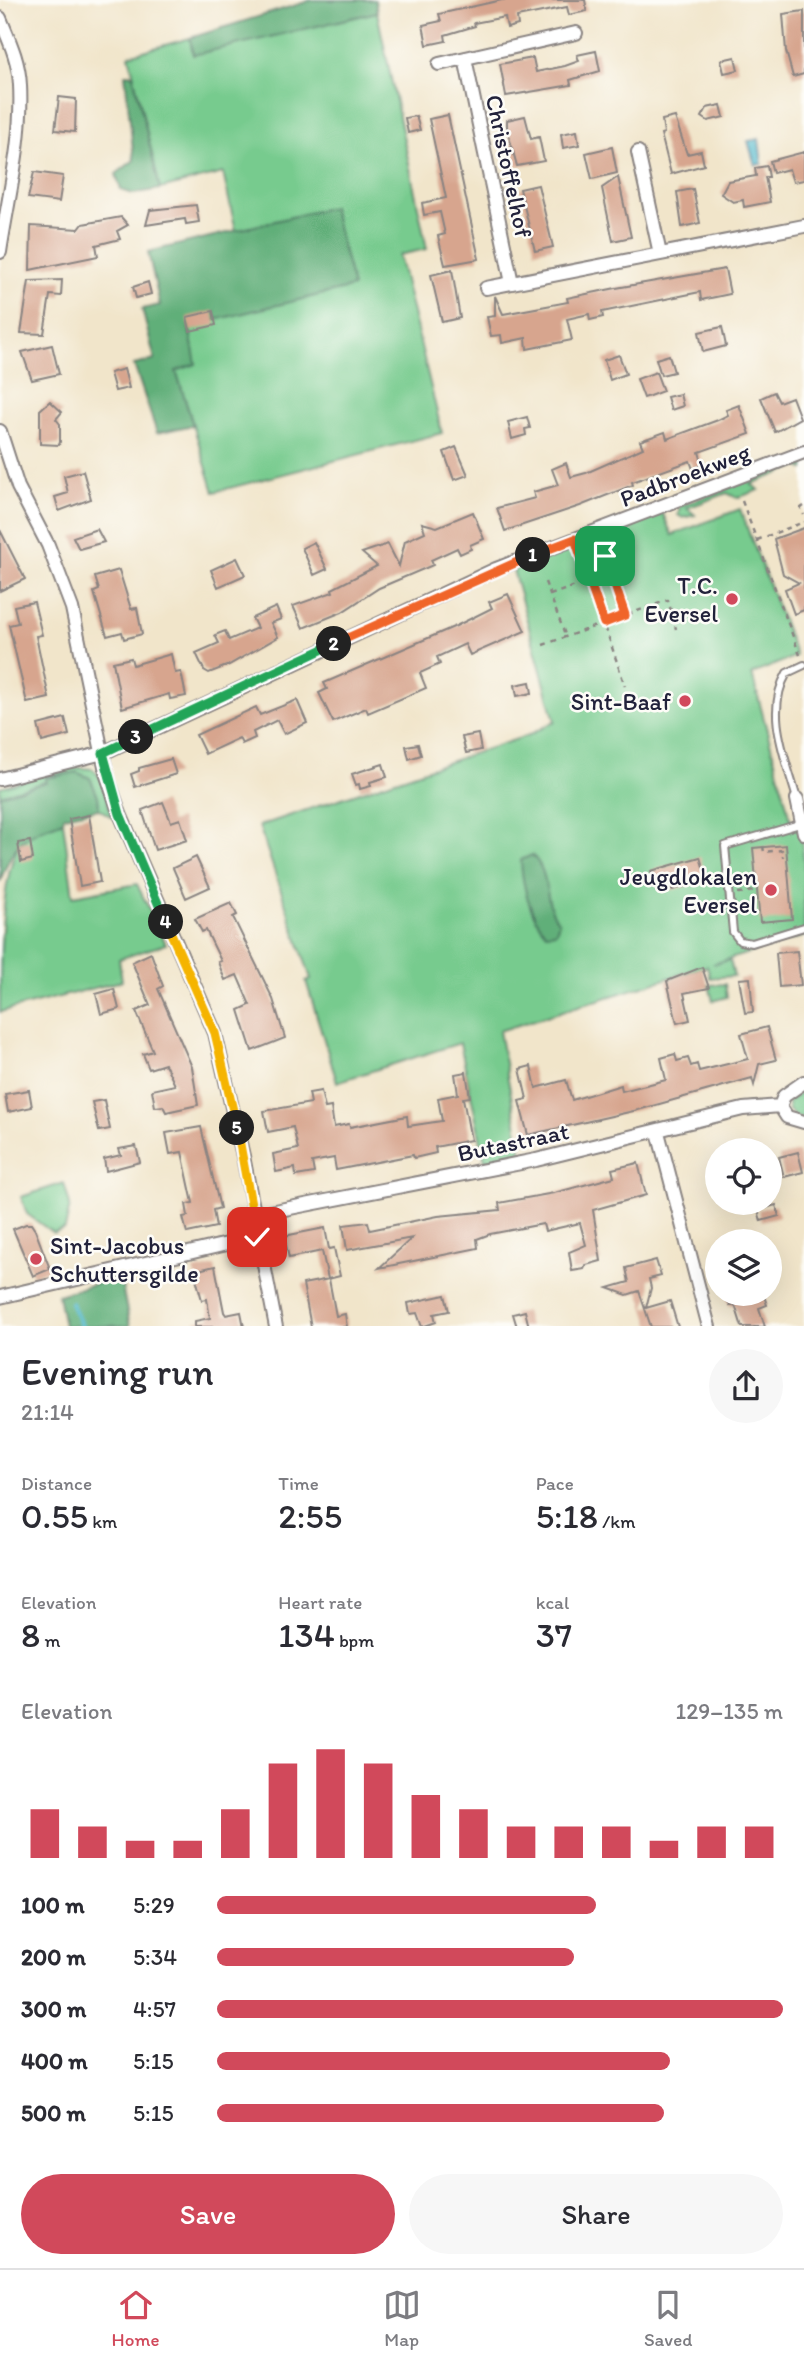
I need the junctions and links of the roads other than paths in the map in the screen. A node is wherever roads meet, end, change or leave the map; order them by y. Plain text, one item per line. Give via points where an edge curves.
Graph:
1 (0, 18) edge
2 (576, 33) dead end
3 (465, 58) junction
4 (439, 64) dead end
5 (638, 152) dead end
6 (804, 226) edge
7 (0, 252) edge
8 (660, 254) junction
9 (512, 283) junction
10 (486, 288) dead end
11 (0, 431) edge
12 (804, 452) edge
13 (804, 665) edge
14 (103, 753) junction
15 (0, 779) edge
16 (797, 799) joint
17 (803, 828) edge
18 (804, 927) edge
19 (804, 1082) edge
20 (780, 1106) junction
21 (804, 1122) edge
22 (658, 1132) junction
23 (254, 1215) junction
24 (257, 1237) junction
25 (0, 1297) edge
26 (276, 1326) edge
27 (709, 1326) edge

1 - 7 street via 20,84
2 - 3 street
3 - 4 street
3 - 9 street, Christoffelhof
5 - 8 street
6 - 8 street
8 - 9 street
9 - 10 street
11 - 14 street via 18,487 48,545 72,608
12 - 14 street, Padbroekweg via 473,580
13 - 16 lane via 787,673 776,701
14 - 15 street, Padbroekweg
14 - 23 street via 129,837 215,1033
16 - 17 street
17 - 18 lane via 725,846 733,932 740,941 752,943
19 - 20 street via 784,1096
20 - 21 street via 787,1117
20 - 22 street, Butastraat via 743,1109
22 - 23 street, Butastraat
22 - 27 street
23 - 24 street
24 - 25 street
24 - 26 street

